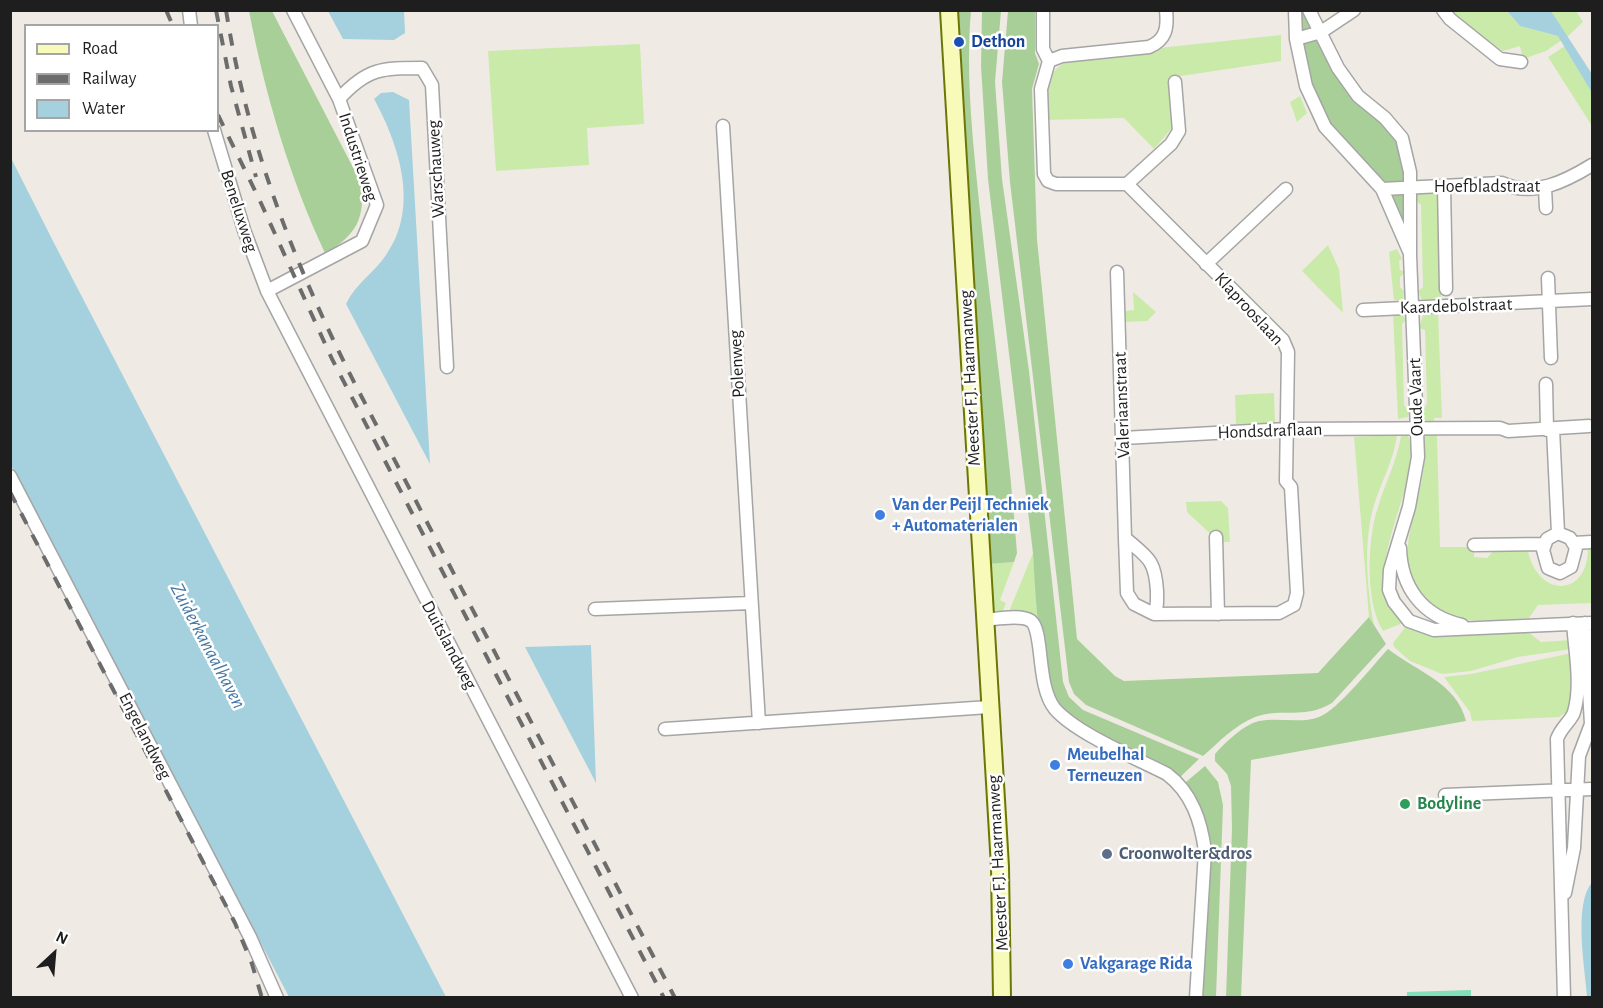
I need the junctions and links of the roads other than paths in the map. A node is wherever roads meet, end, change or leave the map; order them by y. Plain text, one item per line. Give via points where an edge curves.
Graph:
1 (293, 10) edge
2 (949, 10) edge
3 (1043, 10) edge
4 (1166, 10) edge
5 (1295, 10) edge
6 (1310, 10) edge
7 (1354, 10) edge
8 (1443, 10) edge
9 (1321, 32) junction
10 (1296, 39) junction
11 (1049, 61) junction
12 (1521, 62) dead end
13 (1175, 82) dead end
14 (339, 99) junction
15 (723, 126) dead end
16 (215, 132) edge
17 (1593, 165) edge
18 (1127, 184) junction
19 (1444, 186) junction
20 (1412, 188) junction
21 (1545, 188) junction
22 (1286, 189) dead end
23 (1382, 189) junction
24 (1546, 208) dead end
25 (1410, 255) junction
26 (1206, 264) junction
27 (1117, 272) dead end
28 (1548, 278) dead end
29 (1446, 289) dead end
30 (267, 291) junction
31 (1593, 300) edge
32 (1549, 302) junction
33 (1414, 308) junction
34 (1363, 310) dead end
35 (1551, 358) dead end
36 (447, 367) dead end
37 (1546, 384) dead end
38 (1589, 426) dead end
39 (1287, 429) junction
40 (1418, 429) junction
41 (1550, 429) junction
42 (1123, 438) junction
43 (10, 476) edge
44 (1558, 533) junction
45 (1216, 537) dead end
46 (1400, 537) junction
47 (1125, 538) junction
48 (1593, 542) edge
49 (1573, 543) junction
50 (1545, 544) junction
51 (1474, 545) dead end
52 (751, 603) junction
53 (595, 609) dead end
54 (1154, 614) junction
55 (1218, 614) junction
56 (985, 620) junction
57 (1584, 623) edge
58 (1474, 628) junction
59 (989, 707) junction
60 (759, 723) junction
61 (665, 729) dead end
62 (1579, 789) junction
63 (1593, 789) edge
64 (1558, 791) junction
65 (1445, 795) dead end
66 (1561, 903) junction
67 (277, 998) edge
68 (632, 998) edge
69 (1002, 998) edge
70 (1196, 998) edge
71 (1564, 998) edge

1 - 14 street, Industrieweg
2 - 56 main road, Meester F.J. Haarmanweg
3 - 11 street via 1043,49
4 - 11 street via 1165,34 1159,43
5 - 10 street, Oude Vaart
6 - 9 street, Oude Vaart
7 - 9 street
8 - 12 street via 1450,20 1500,59
9 - 10 street
9 - 20 street, Oude Vaart via 1338,68 1358,96 1402,138
10 - 23 street, Oude Vaart via 1306,86 1325,128
11 - 18 street via 1041,89 1045,178 1060,184
13 - 18 street via 1179,131 1172,144
14 - 30 street, Industrieweg via 377,205 362,241
14 - 36 street, Warschauweg via 355,81 389,68 422,68 432,85
15 - 52 street, Polenweg
16 - 30 street, Beneluxweg
17 - 21 street, Hoefbladstraat
18 - 26 street, Klaprooslaan
19 - 20 street, Hoefbladstraat
19 - 21 street, Hoefbladstraat via 1502,183 1513,188
19 - 29 street
20 - 23 street
20 - 25 street, Oude Vaart
21 - 24 street
22 - 26 street, Klaprooslaan
23 - 25 street, Oude Vaart
25 - 33 street, Oude Vaart
26 - 39 street, Klaprooslaan via 1283,340 1288,352
27 - 42 street, Valeriaanstraat
28 - 32 street
30 - 68 street, Duitslandweg
31 - 32 street, Kaardebolstraat
32 - 33 street, Kaardebolstraat
32 - 35 street
33 - 34 street, Kaardebolstraat
33 - 40 street, Oude Vaart
37 - 41 street
38 - 41 street, Hondsdraflaan
39 - 40 street, Hondsdraflaan
39 - 42 street, Hondsdraflaan
39 - 55 street via 1286,481 1291,487 1296,599 1285,612
40 - 41 street, Hondsdraflaan
40 - 46 street, Oude Vaart via 1414,482
41 - 44 street
42 - 47 street, Valeriaanstraat
43 - 67 street, Engelandweg via 250,937
44 - 49 street via 1565,534
44 - 50 street
45 - 55 street
46 - 58 street, Oude Vaart via 1401,566 1413,595 1438,617
46 - 58 street, Oude Vaart via 1388,580 1401,614 1425,628
47 - 54 street via 1156,569 1158,605
47 - 54 street, Valeriaanstraat via 1127,593 1134,604
48 - 49 street
49 - 50 street via 1575,560 1560,573 1548,568 1544,561
50 - 51 street
52 - 53 street
52 - 60 street, Polenweg
54 - 55 street
56 - 59 main road, Meester F.J. Haarmanweg
56 - 70 street via 1033,622 1042,686 1055,708 1079,728 1167,774 1193,806 1202,827 1205,851
57 - 58 street, Oude Vaart
57 - 62 street via 1591,724 1579,756
57 - 64 street via 1573,716 1561,727 1557,739
59 - 60 street
59 - 69 main road, Meester F.J. Haarmanweg via 1000,867
60 - 61 street
62 - 63 street
62 - 64 street
62 - 66 street via 1574,848
64 - 65 street
64 - 66 street
66 - 71 street

